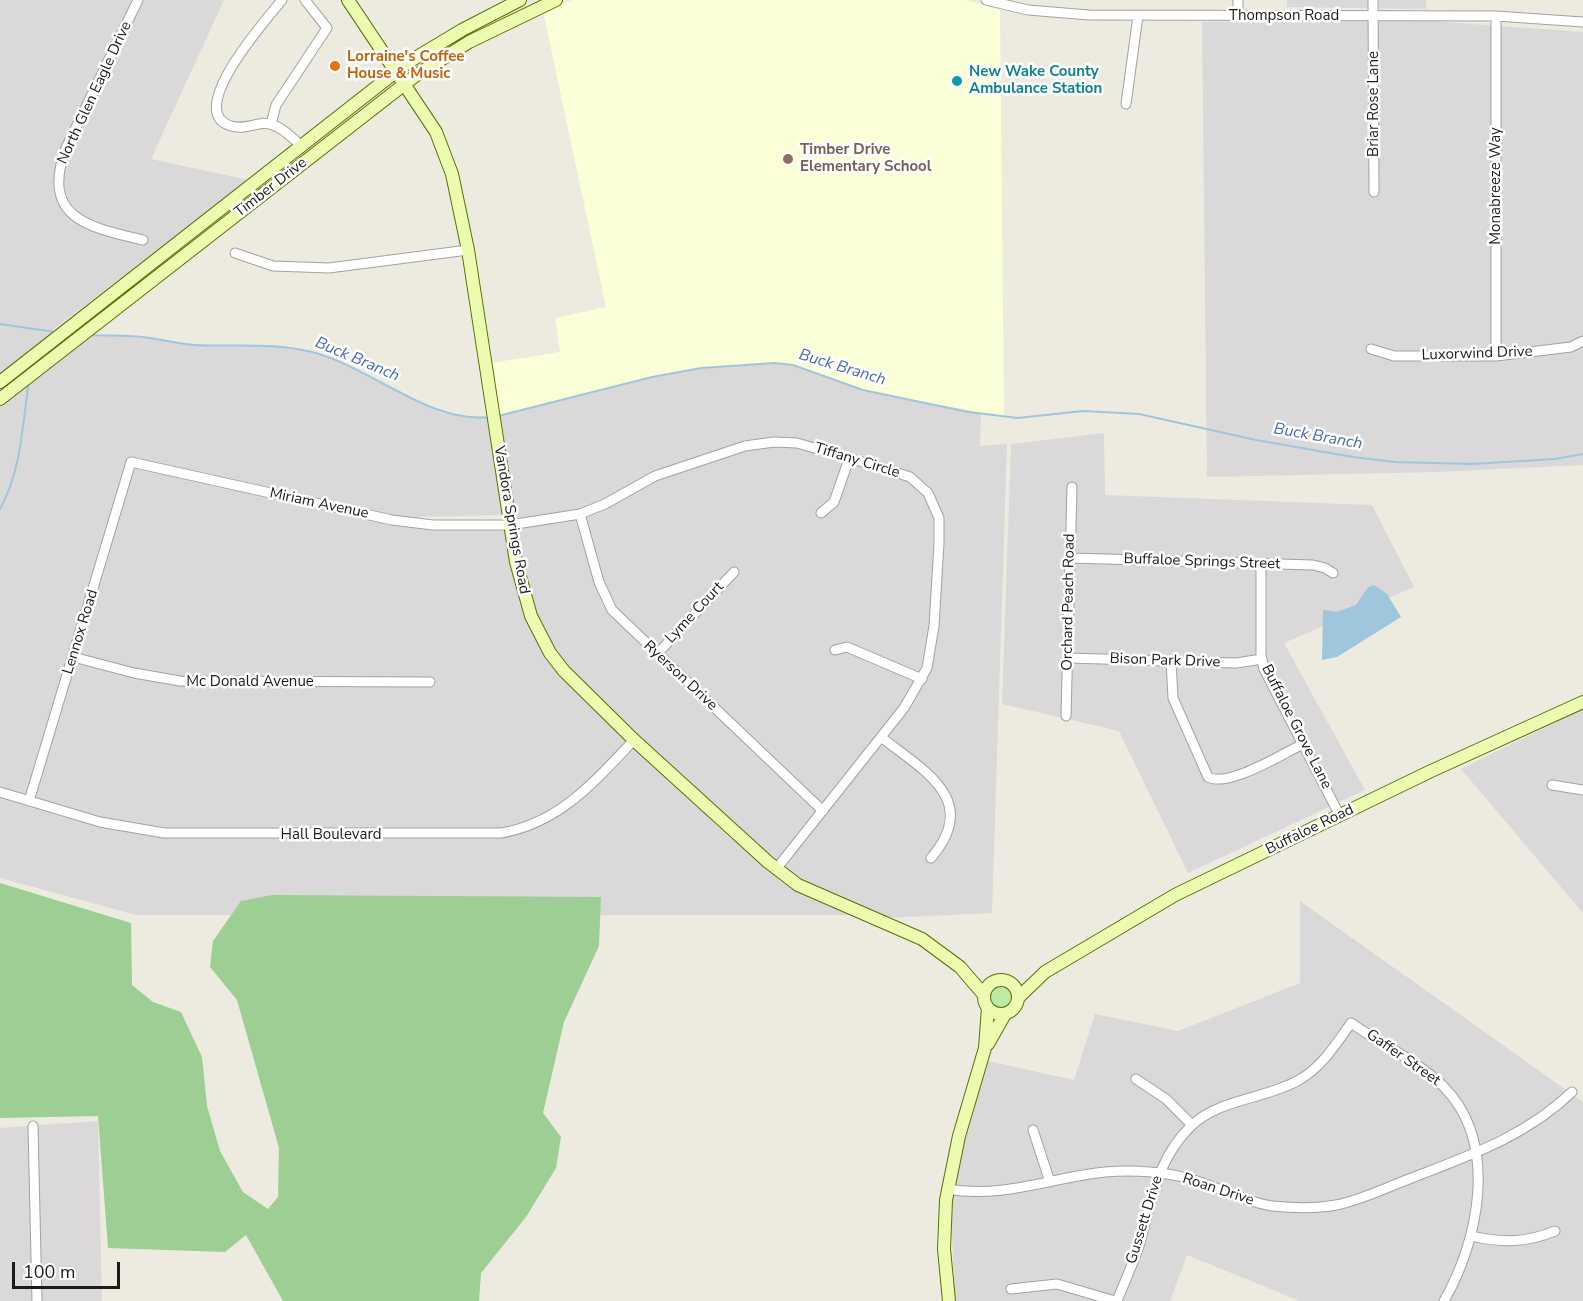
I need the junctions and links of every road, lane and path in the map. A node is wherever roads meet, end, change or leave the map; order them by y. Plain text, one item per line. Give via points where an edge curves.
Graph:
1 (138, 0) edge
2 (305, 0) edge
3 (348, 0) edge
4 (520, 0) edge
5 (556, 0) edge
6 (986, 0) edge
7 (1238, 0) edge
8 (1373, 0) edge
9 (279, 1) edge
10 (1138, 16) junction
11 (1238, 16) junction
12 (1374, 16) junction
13 (1496, 16) junction
14 (1583, 22) edge
15 (398, 71) junction
16 (405, 83) junction
17 (1126, 104) dead end
18 (271, 124) junction
19 (302, 147) junction
20 (1374, 192) dead end
21 (143, 240) dead end
22 (468, 250) junction
23 (235, 253) dead end
24 (1583, 341) edge
25 (1371, 349) dead end
26 (1496, 356) junction
27 (0, 382) edge
28 (0, 399) edge
29 (849, 459) junction
30 (131, 462) joint
31 (1072, 487) dead end
32 (821, 513) dead end
33 (580, 514) junction
34 (510, 525) junction
35 (1070, 558) junction
36 (1261, 564) junction
37 (734, 572) dead end
38 (1333, 573) dead end
39 (835, 650) dead end
40 (657, 654) junction
41 (74, 657) junction
42 (1068, 658) junction
43 (1262, 659) junction
44 (1172, 661) junction
45 (922, 679) junction
46 (430, 682) dead end
47 (1583, 702) edge
48 (1066, 716) dead end
49 (881, 737) junction
50 (634, 740) junction
51 (1303, 744) junction
52 (1552, 785) dead end
53 (1583, 790) edge
54 (0, 792) edge
55 (29, 801) junction
56 (823, 811) junction
57 (1340, 816) junction
58 (931, 858) dead end
59 (777, 868) junction
60 (960, 967) junction
61 (1045, 972) junction
62 (994, 982) junction
63 (1009, 982) junction
64 (984, 995) junction
65 (1018, 998) junction
66 (988, 1008) junction
67 (1005, 1014) junction
68 (1351, 1023) joint
69 (985, 1048) junction
70 (1136, 1079) dead end
71 (1572, 1092) dead end
72 (1192, 1125) junction
73 (33, 1126) dead end
74 (1033, 1130) dead end
75 (1476, 1154) junction
76 (1158, 1174) junction
77 (1050, 1182) junction
78 (947, 1189) junction
79 (1555, 1231) dead end
80 (1471, 1236) junction
81 (1011, 1289) dead end
82 (37, 1301) edge
83 (949, 1301) edge
84 (1116, 1301) edge
85 (1444, 1301) edge

1 - 21 street, North Glen Eagle Drive via 66,148 58,188 63,203 75,218 99,230
2 - 18 street via 327,28 276,105
3 - 15 street, Vandora Springs Road
4 - 15 street, Timber Drive via 462,30
5 - 16 street, Timber Drive via 469,42
6 - 10 street, Thompson Road via 1043,12
7 - 11 street
8 - 12 street, Briar Rose Lane
9 - 18 street via 242,51 214,106 220,120 228,125 238,128
10 - 11 street, Thompson Road
10 - 17 street
11 - 12 street, Thompson Road
12 - 13 street, Thompson Road
12 - 20 street, Briar Rose Lane
13 - 14 street, Thompson Road
13 - 26 street, Monabreeze Way
15 - 16 street, Vandora Springs Road
15 - 19 street, Timber Drive
16 - 22 street, Vandora Springs Road via 436,132 452,174
16 - 28 street, Timber Drive
18 - 19 street
19 - 27 street, Timber Drive
22 - 23 street via 329,268 273,266
22 - 34 street, Vandora Springs Road
24 - 26 street, Luxorwind Drive via 1571,347
25 - 26 street, Luxorwind Drive via 1394,356
29 - 32 street via 834,502
29 - 33 street, Tiffany Circle via 797,443 774,441 745,446 655,477
29 - 45 street, Tiffany Circle via 910,477 928,493 939,518 934,626 931,654
30 - 34 street, Miriam Avenue via 392,520 433,525
30 - 41 street, Lennox Road
31 - 35 street, Orchard Peach Road
33 - 34 street, Tiffany Circle
33 - 40 street, Ryerson Drive via 605,599
34 - 50 street, Vandora Springs Road via 525,597 550,652
35 - 36 street, Buffaloe Springs Street
35 - 42 street, Orchard Peach Road
36 - 38 street, Buffaloe Springs Street via 1313,566
36 - 43 street, Buffaloe Grove Lane
37 - 40 street, Lyme Court
39 - 45 street via 847,647
40 - 56 street, Ryerson Drive
41 - 46 street, Mc Donald Avenue via 180,681
41 - 55 street, Lennox Road
42 - 44 street, Bison Park Drive
42 - 48 street, Orchard Peach Road
43 - 44 street, Bison Park Drive via 1236,663
43 - 51 street, Buffaloe Grove Lane
44 - 51 street via 1173,698 1208,777 1215,781 1231,778
45 - 49 street, Tiffany Circle
47 - 57 street, Buffaloe Road
49 - 56 street, Tiffany Circle
49 - 58 street via 937,781 947,795 952,815 948,835
50 - 55 street, Hall Boulevard via 563,809 532,826 501,833 164,833 100,822
50 - 59 street, Vandora Springs Road
51 - 57 street, Buffaloe Grove Lane
52 - 53 street
54 - 55 street, Hall Boulevard
56 - 59 street, Tiffany Circle
57 - 61 street, Buffaloe Road via 1175,895
59 - 60 street, Vandora Springs Road via 798,885 922,939
60 - 62 street, Vandora Springs Road
60 - 64 street, Vandora Springs Road
61 - 63 street, Buffaloe Road
61 - 65 street, Buffaloe Road
62 - 63 street
62 - 64 street
63 - 65 street via 1016,988
64 - 66 street
65 - 67 street via 1014,1008
66 - 67 street
66 - 69 street
67 - 69 street
68 - 72 street, Gussett Drive via 1329,1054 1300,1079 1208,1114
68 - 75 street, Gaffer Street via 1425,1070 1447,1090 1465,1117
69 - 78 street
70 - 72 street via 1166,1099
71 - 75 street, Roan Drive via 1523,1131
72 - 76 street, Gussett Drive via 1172,1148
73 - 82 street
74 - 77 street
75 - 76 street, Roan Drive via 1361,1198 1316,1207 1292,1208 1247,1201 1206,1184
75 - 80 street, Gaffer Street via 1477,1200
76 - 77 street, Roan Drive via 1107,1171
76 - 84 street, Gussett Drive via 1138,1246
77 - 78 street, Roan Drive via 993,1192
78 - 83 street via 944,1232
79 - 80 street via 1507,1243
80 - 85 street, Gaffer Street
81 - 84 street via 1057,1284

